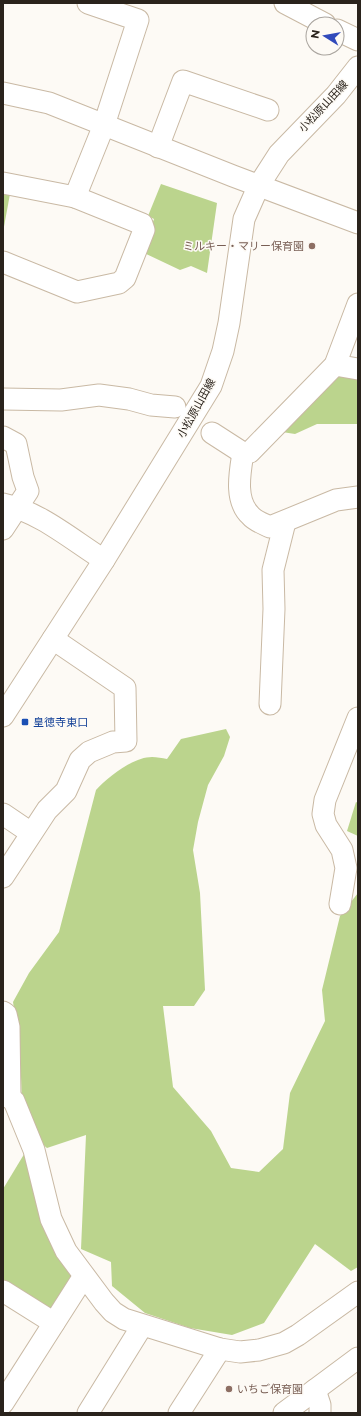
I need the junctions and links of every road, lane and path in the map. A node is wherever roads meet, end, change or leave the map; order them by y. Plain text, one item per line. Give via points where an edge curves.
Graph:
1 (88, 3) edge
2 (285, 3) edge
3 (310, 16) edge
4 (345, 34) edge
5 (358, 40) edge
6 (358, 67) edge
7 (3, 93) edge
8 (268, 110) dead end
9 (104, 125) junction
10 (158, 147) junction
11 (3, 184) edge
12 (259, 185) junction
13 (75, 197) junction
14 (358, 223) edge
15 (3, 262) edge
16 (358, 304) edge
17 (335, 365) junction
18 (358, 368) edge
19 (3, 399) edge
20 (175, 407) dead end
21 (212, 433) dead end
22 (3, 437) edge
23 (243, 453) junction
24 (358, 497) edge
25 (10, 506) edge
26 (285, 522) junction
27 (3, 529) edge
28 (104, 560) junction
29 (53, 639) junction
30 (270, 704) dead end
31 (3, 716) edge
32 (358, 718) edge
33 (3, 814) edge
34 (31, 833) junction
35 (3, 877) edge
36 (340, 904) dead end
37 (3, 1012) edge
38 (9, 1097) edge
39 (3, 1119) edge
40 (84, 1276) junction
41 (3, 1291) edge
42 (358, 1292) edge
43 (54, 1323) junction
44 (142, 1326) junction
45 (220, 1349) junction
46 (358, 1358) edge
47 (315, 1390) junction
48 (3, 1403) edge
49 (88, 1413) edge
50 (179, 1413) edge
51 (284, 1413) edge
52 (320, 1413) edge

1 - 9 street via 138,20
2 - 3 street
4 - 5 street
6 - 12 street, 小松原山田線 via 336,95 279,154
7 - 9 street via 49,103
8 - 10 street via 183,81
9 - 10 street
9 - 13 street
10 - 12 street
11 - 13 street
12 - 14 street
12 - 28 street, 小松原山田線 via 244,219 229,323 211,386
13 - 15 street via 142,224 144,230 125,278 120,283 76,292
16 - 17 street
17 - 18 street
17 - 23 street via 250,452
19 - 20 street via 61,400 99,395 129,399 151,406
21 - 23 street
22 - 25 street via 16,444 28,491
23 - 26 street via 239,485 244,505 251,516 270,527
24 - 26 street via 336,500
25 - 27 street
25 - 28 street via 31,513
26 - 30 street via 272,570 274,609
28 - 29 street, 小松原山田線
29 - 31 street, 小松原山田線
29 - 34 street via 125,688 126,741 112,742 89,752 80,760 66,791 47,810
32 - 36 street via 325,800 323,814 326,825 342,850 346,868
33 - 34 street
34 - 35 street
37 - 38 street via 6,1014 9,1027
38 - 39 street
38 - 40 street via 34,1150 54,1226 66,1251
40 - 43 street
40 - 44 street via 113,1312
41 - 43 street
42 - 45 street via 284,1343 240,1352
43 - 48 street
44 - 45 street
44 - 49 street
45 - 50 street
46 - 47 street
47 - 51 street
47 - 52 street

